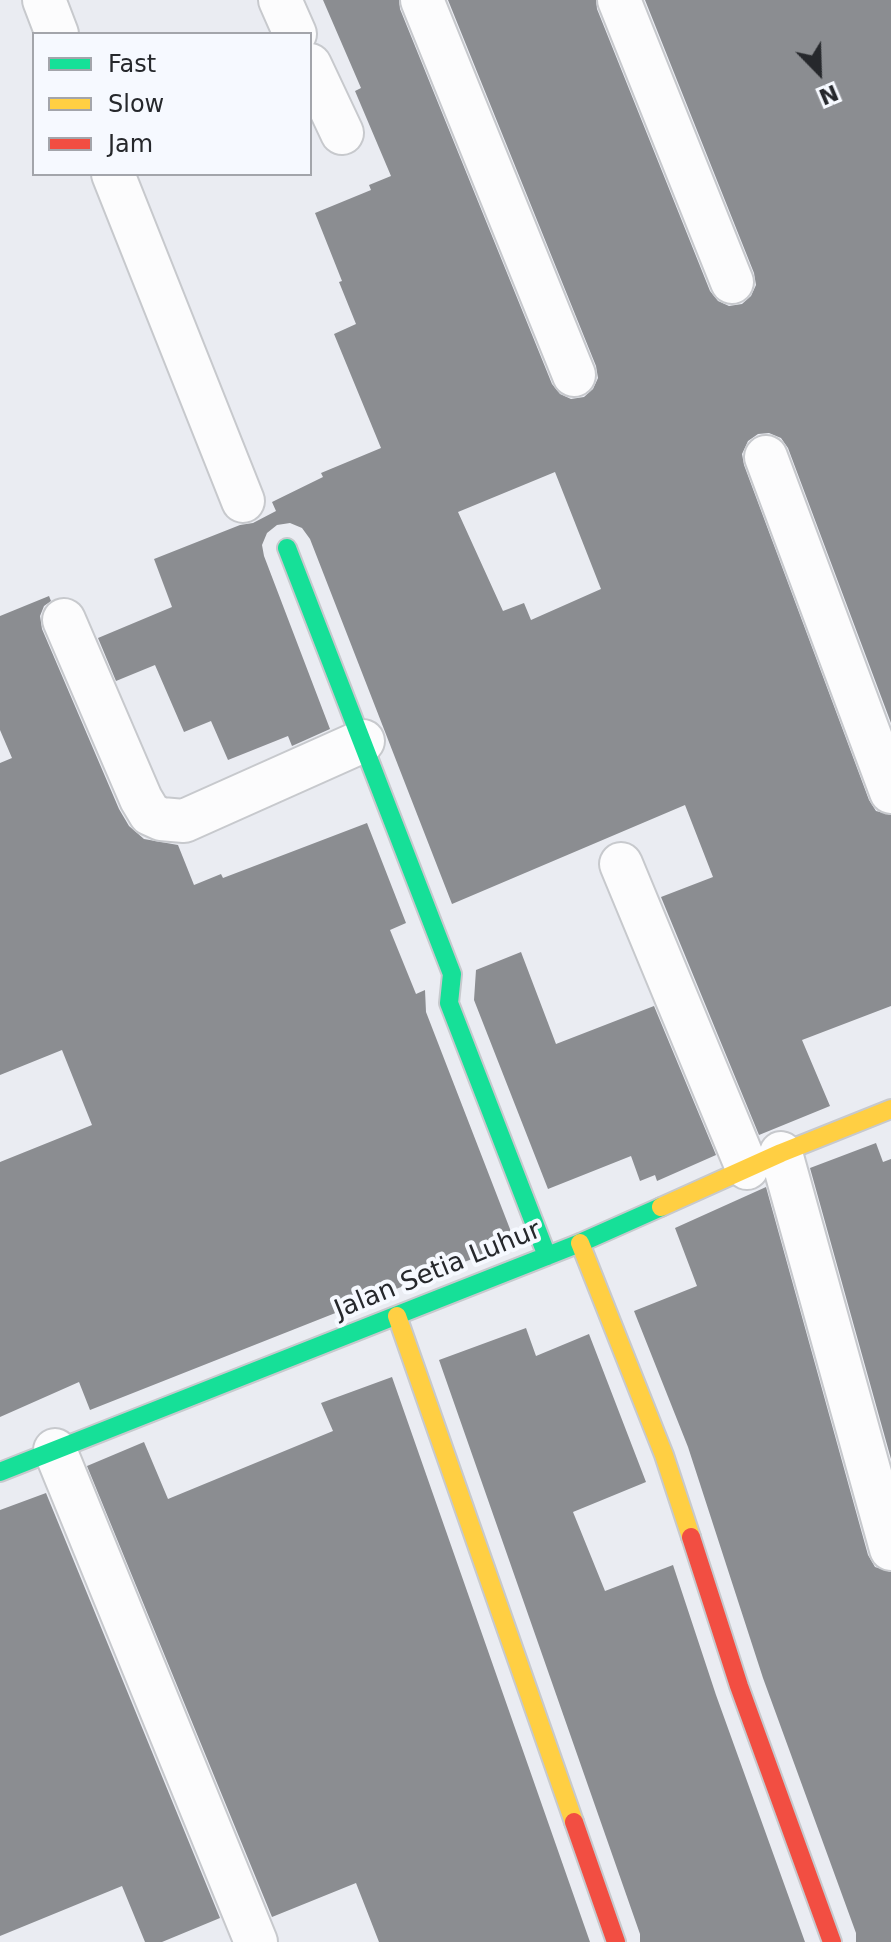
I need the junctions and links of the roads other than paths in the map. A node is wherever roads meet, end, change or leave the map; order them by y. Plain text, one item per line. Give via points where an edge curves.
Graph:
1 (44, 0) edge
2 (280, 0) edge
3 (422, 0) edge
4 (619, 0) edge
5 (56, 32) edge
6 (294, 32) edge
7 (312, 69) edge
8 (342, 133) dead end
9 (114, 176) edge
10 (732, 282) dead end
11 (574, 375) dead end
12 (766, 457) dead end
13 (243, 501) dead end
14 (287, 548) dead end
15 (64, 620) dead end
16 (363, 741) junction
17 (891, 792) edge
18 (621, 864) dead end
19 (891, 1109) edge
20 (764, 1161) junction
21 (580, 1243) junction
22 (547, 1256) junction
23 (397, 1316) junction
24 (55, 1450) junction
25 (0, 1472) edge
26 (891, 1549) edge
27 (256, 1942) edge
28 (616, 1942) edge
29 (832, 1942) edge

1 - 5 street
2 - 6 street
3 - 11 street
4 - 10 street
7 - 8 street
9 - 13 street
12 - 17 street
14 - 16 street
15 - 16 street via 141,799 150,814 161,819 184,821
16 - 22 street via 452,974 449,1003
18 - 20 street
19 - 20 street, Jalan Setia Luhur
20 - 21 street, Jalan Setia Luhur
20 - 26 street
21 - 22 street, Jalan Setia Luhur
21 - 29 street via 664,1455 739,1686
22 - 23 street, Jalan Setia Luhur
23 - 24 street, Jalan Setia Luhur
23 - 28 street
24 - 25 street, Jalan Setia Luhur
24 - 27 street

